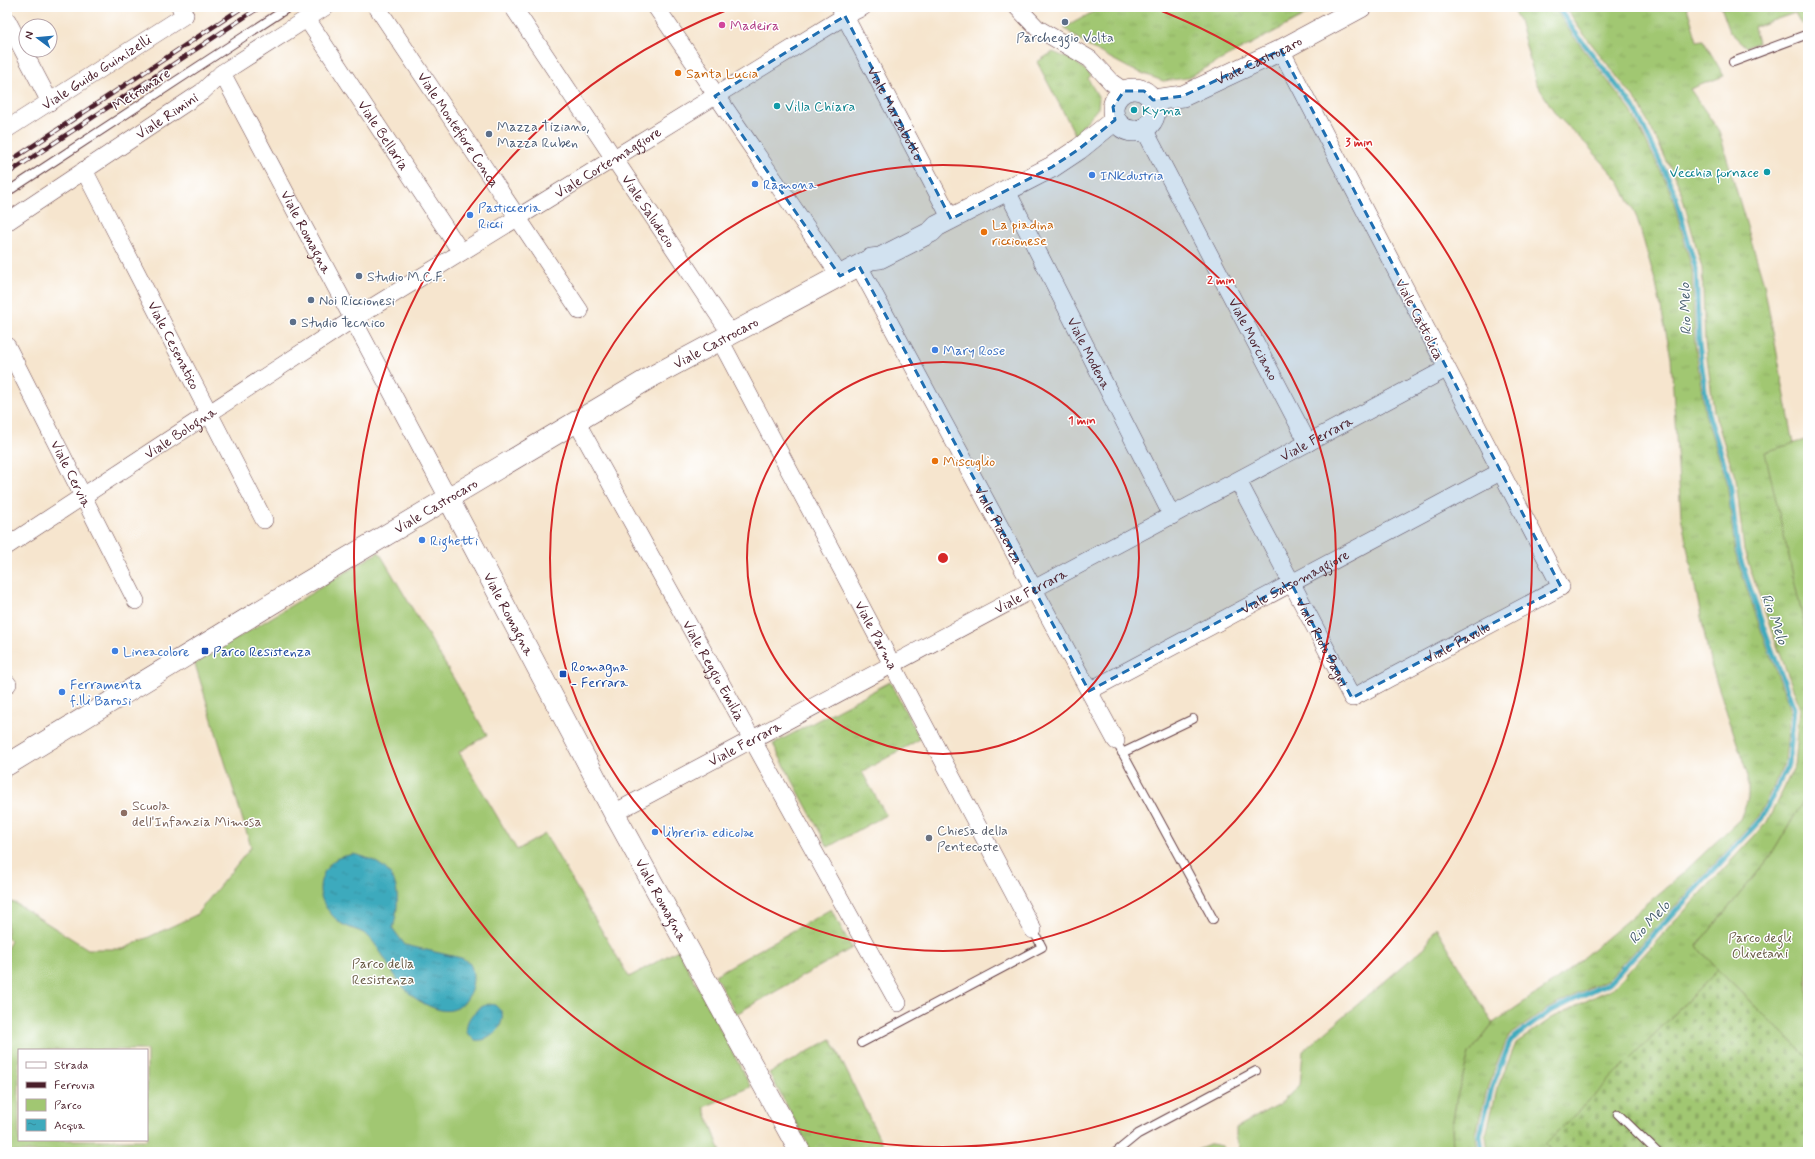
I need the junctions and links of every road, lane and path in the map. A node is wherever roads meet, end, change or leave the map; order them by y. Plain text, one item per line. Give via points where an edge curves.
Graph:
1 (289, 7) edge
2 (325, 7) edge
3 (377, 7) edge
4 (514, 7) edge
5 (656, 7) edge
6 (863, 7) edge
7 (1017, 7) edge
8 (1360, 7) edge
9 (183, 11) edge
10 (842, 12) edge
11 (307, 19) junction
12 (7, 20) edge
13 (1808, 34) edge
14 (1281, 50) junction
15 (1732, 62) dead end
16 (222, 73) junction
17 (1124, 91) junction
18 (715, 96) junction
19 (1153, 100) junction
20 (50, 102) junction
21 (1115, 120) junction
22 (7, 129) edge
23 (1144, 129) junction
24 (615, 158) junction
25 (84, 170) junction
26 (1006, 191) junction
27 (7, 192) edge
28 (517, 218) junction
29 (7, 222) edge
30 (944, 222) junction
31 (461, 252) junction
32 (865, 262) junction
33 (840, 276) junction
34 (580, 311) dead end
35 (353, 319) junction
36 (726, 337) junction
37 (7, 346) edge
38 (1446, 370) junction
39 (209, 414) junction
40 (576, 421) junction
41 (1308, 443) junction
42 (1500, 472) junction
43 (1238, 481) junction
44 (83, 496) junction
45 (448, 498) junction
46 (1172, 516) junction
47 (264, 520) dead end
48 (7, 546) edge
49 (1292, 583) junction
50 (1561, 586) joint
51 (1034, 589) junction
52 (136, 601) dead end
53 (892, 665) junction
54 (1089, 691) junction
55 (1352, 698) joint
56 (1193, 719) dead end
57 (753, 739) junction
58 (1119, 747) junction
59 (7, 765) edge
60 (614, 813) junction
61 (1213, 919) dead end
62 (1033, 930) joint
63 (903, 1011) junction
64 (861, 1043) dead end
65 (1256, 1071) dead end
66 (1618, 1114) dead end
67 (800, 1152) edge
68 (1116, 1152) edge
69 (1657, 1152) edge

1 - 27 lane, Metromare
2 - 11 street, Viale Rimini
3 - 28 street, Viale Montefiore Conca
4 - 24 street, Viale Saludecio
5 - 18 street
6 - 10 street, Viale Cortemaggiore
7 - 17 street via 1037,28 1090,59 1111,82
8 - 14 street, Viale Castrocaro
9 - 20 street, Viale Guido Guinizelli
10 - 18 street, Viale Cortemaggiore
10 - 30 street, Viale Marzabotto
11 - 16 street, Viale Rimini
11 - 31 street, Viale Bellaria
12 - 20 street
13 - 15 lane
14 - 19 street, Viale Castrocaro via 1183,96
14 - 38 street, Viale Cattolica
16 - 25 street, Viale Rimini via 202,92
16 - 35 street, Viale Romagna
17 - 19 street via 1144,91
17 - 21 street via 1113,107
18 - 24 street, Viale Cortemaggiore
18 - 33 street
19 - 23 street via 1153,120
20 - 22 street, Viale Guido Guinizelli
21 - 23 street via 1124,130 1131,132
21 - 26 street, Viale Castrocaro via 1052,167
23 - 41 street, Viale Morciano
24 - 28 street, Viale Cortemaggiore
24 - 36 street, Viale Saludecio
25 - 29 street, Viale Rimini
25 - 39 street, Viale Cesenatico
26 - 30 street, Viale Castrocaro
26 - 46 street, Viale Modena
28 - 31 street, Viale Cortemaggiore
28 - 34 street, Viale Montefiore Conca
30 - 32 street, Viale Castrocaro via 926,225 877,250
31 - 35 street, Viale Cortemaggiore
32 - 33 street, Viale Castrocaro
32 - 51 street, Viale Piacenza
33 - 36 street, Viale Castrocaro
35 - 39 street, Viale Bologna
35 - 45 street, Viale Romagna
36 - 40 street, Viale Castrocaro
36 - 53 street, Viale Parma
37 - 44 street, Viale Cervia
38 - 41 street, Viale Ferrara
38 - 42 street, Viale Cattolica
39 - 44 street, Viale Bologna
39 - 47 street, Viale Cesenatico
40 - 45 street, Viale Castrocaro
40 - 57 street, Viale Reggio Emilia
41 - 43 street, Viale Ferrara
42 - 49 street, Viale Salsomaggiore
42 - 50 street, Viale Cattolica
43 - 46 street, Viale Ferrara
43 - 49 street, Viale Riolo Bagni
44 - 48 street, Viale Bologna
44 - 52 street, Viale Cervia
45 - 59 street, Viale Castrocaro
45 - 60 street, Viale Romagna
46 - 51 street, Viale Ferrara
49 - 54 street, Viale Salsomaggiore
49 - 55 street, Viale Riolo Bagni
50 - 55 street, Viale Pavullo
51 - 53 street, Viale Ferrara
51 - 54 street, Viale Piacenza
53 - 57 street, Viale Ferrara
53 - 62 street, Viale Parma
54 - 58 street, Viale Piacenza
56 - 58 lane
57 - 60 street, Viale Ferrara
57 - 63 street, Viale Reggio Emilia
58 - 61 lane
60 - 67 street, Viale Romagna via 764,1097
62 - 63 lane via 1042,947
63 - 64 lane
65 - 68 lane via 1138,1134
66 - 69 lane

